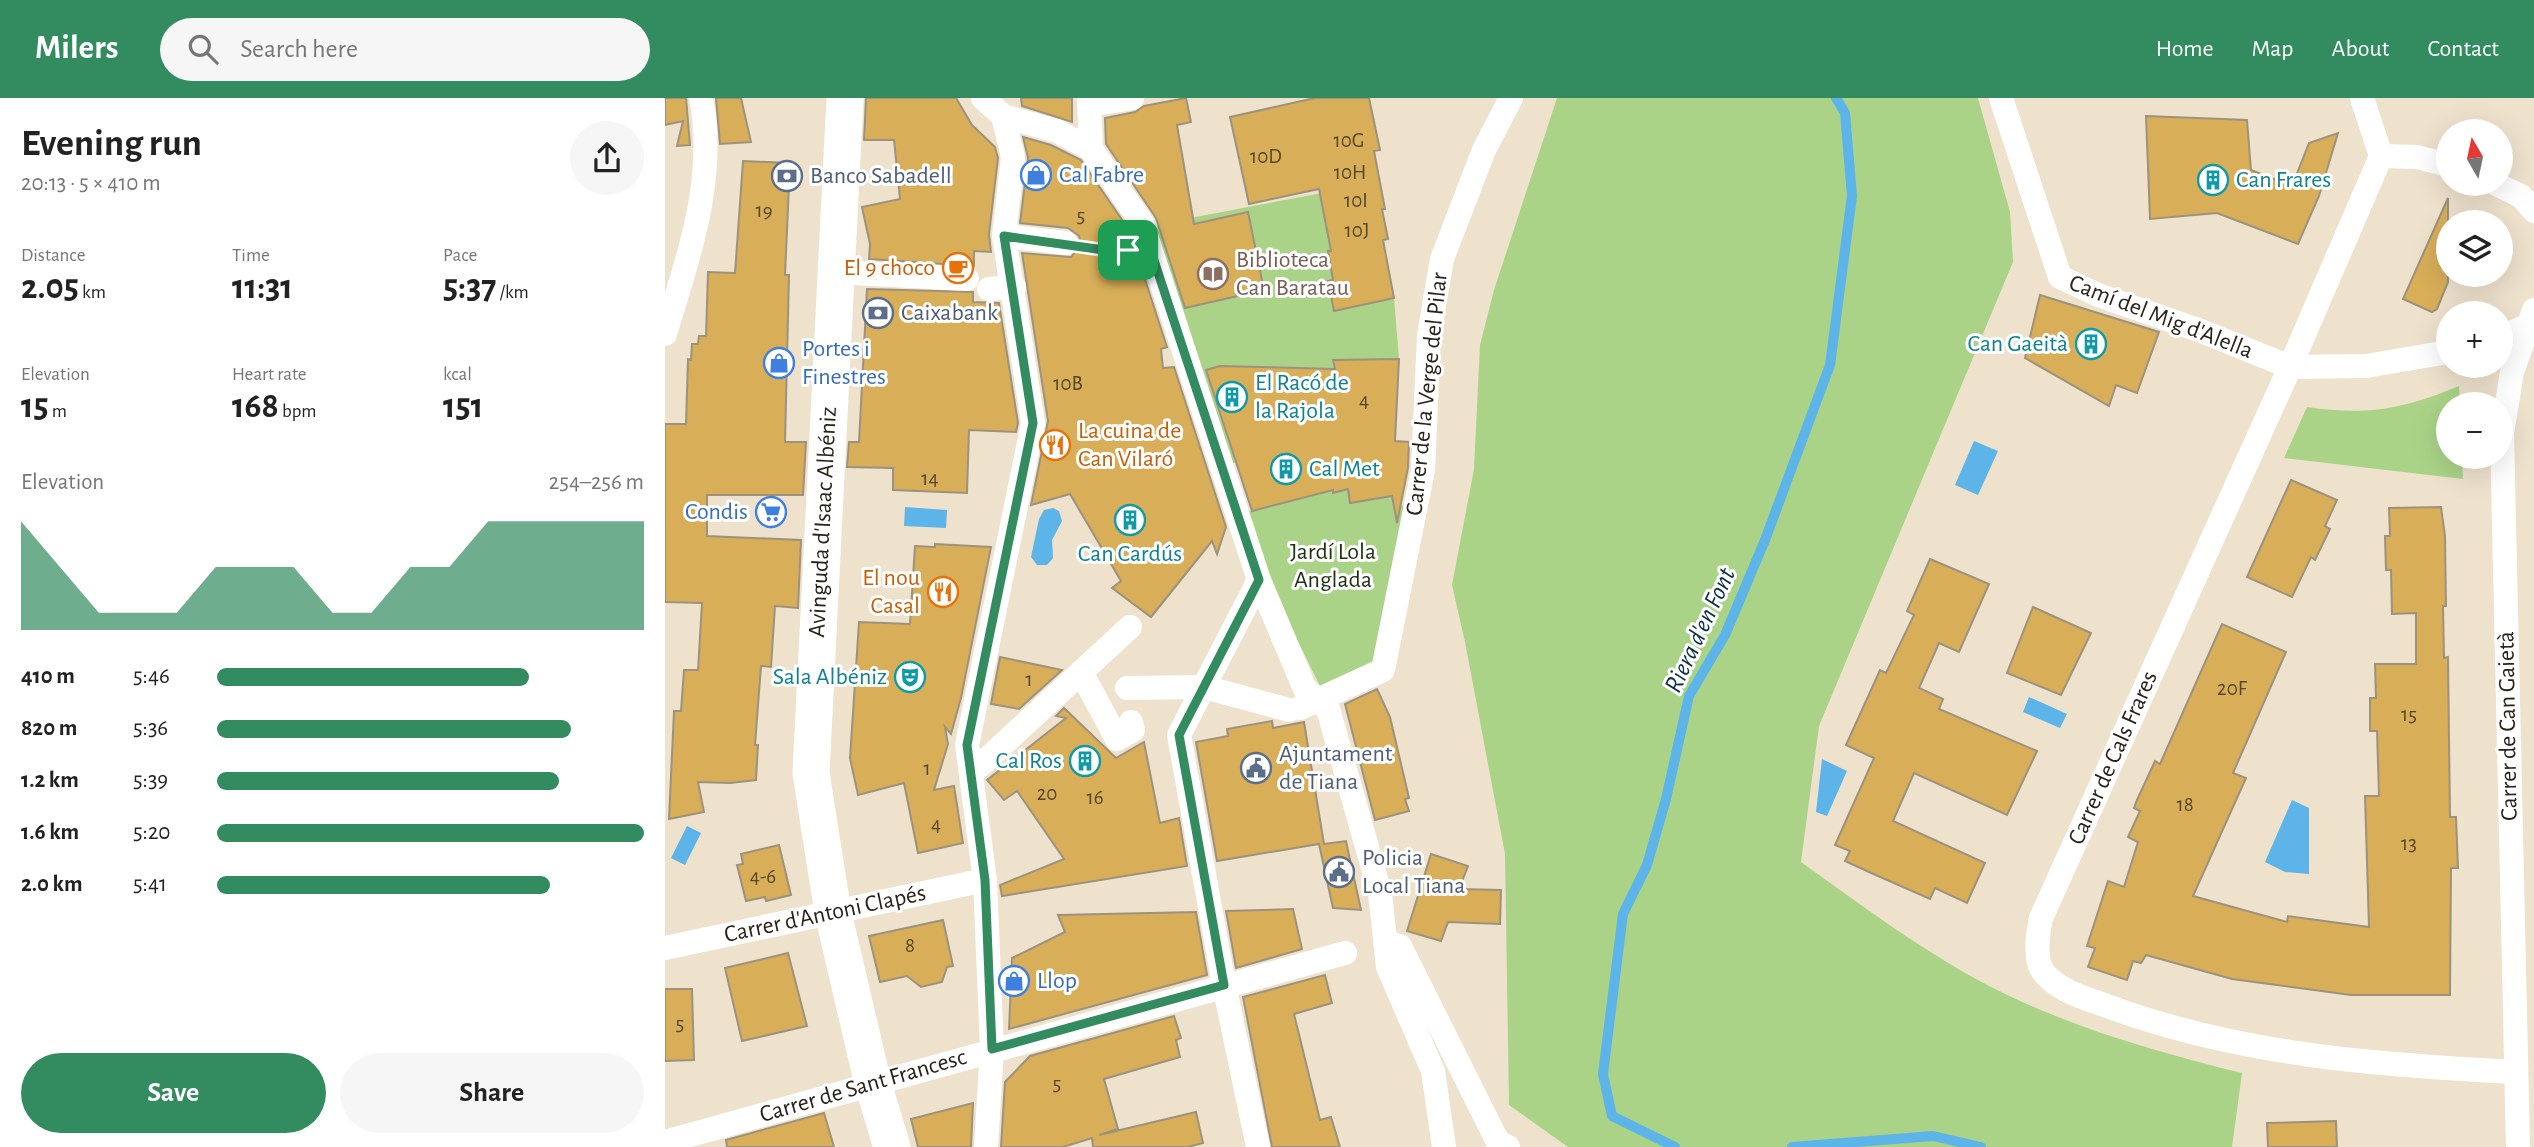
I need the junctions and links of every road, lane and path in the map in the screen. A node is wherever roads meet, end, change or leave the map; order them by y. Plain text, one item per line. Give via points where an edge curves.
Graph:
1 (701, 98) edge
2 (845, 98) edge
3 (983, 98) edge
4 (1132, 98) edge
5 (1511, 98) edge
6 (2001, 98) edge
7 (2362, 98) edge
8 (1089, 101) edge
9 (1003, 116) junction
10 (1091, 149) junction
11 (2381, 156) junction
12 (2436, 162) edge
13 (2513, 192) edge
14 (2534, 211) edge
15 (1004, 236) junction
16 (1148, 242) junction
17 (1066, 243) joint
18 (836, 272) junction
19 (967, 279) dead end
20 (2532, 318) edge
21 (2513, 330) edge
22 (665, 334) edge
23 (2436, 354) edge
24 (2290, 367) junction
25 (1259, 580) junction
26 (1130, 627) dead end
27 (1081, 673) junction
28 (1204, 687) junction
29 (1127, 688) dead end
30 (1302, 705) junction
31 (1131, 722) dead end
32 (971, 774) junction
33 (985, 880) junction
34 (833, 913) junction
35 (1385, 942) junction
36 (665, 948) edge
37 (1345, 953) dead end
38 (1224, 985) junction
39 (992, 1049) junction
40 (2516, 1072) junction
41 (873, 1084) junction
42 (665, 1142) edge
43 (892, 1147) edge
44 (986, 1147) edge
45 (1258, 1147) edge
46 (1444, 1147) edge
47 (1508, 1147) edge
48 (2518, 1147) edge

1 - 22 street via 708,133 698,224
2 - 18 street, Avinguda d'Isaac Albéniz
3 - 9 street
4 - 8 street
5 - 30 street, Carrer de la Verge del Pilar via 1484,150 1442,259 1429,335 1423,470 1383,670
6 - 24 street, Camí del Mig d'Alella via 2060,277
7 - 11 street
8 - 10 street
9 - 10 street via 1056,131
9 - 15 street via 1013,157
10 - 16 street via 1122,190
11 - 12 street
11 - 24 street, Carrer de Cals Frares
13 - 14 street
15 - 17 street
15 - 32 street via 1002,288 1033,423 967,745
16 - 17 path via 1128,250
16 - 25 street
18 - 19 street
18 - 34 street, Avinguda d'Isaac Albéniz via 811,773
20 - 21 street
20 - 40 street, Carrer de Can Gaietà via 2512,372 2502,433
23 - 24 street, Camí del Mig d'Alella via 2366,366
24 - 40 street, Carrer de Cals Frares via 2041,918 2037,937 2041,967 2065,991 2136,1017 2224,1041 2384,1066
25 - 28 street
25 - 30 street via 1305,689
26 - 27 street
27 - 31 street via 1117,739 1133,730
27 - 32 street
28 - 29 street
28 - 30 street
28 - 38 street via 1179,735
30 - 35 street via 1328,709 1380,893
32 - 33 street
33 - 34 street, Carrer d'Antoni Clapés
33 - 39 street
34 - 36 street, Carrer d'Antoni Clapés
34 - 41 street, Avinguda d'Isaac Albéniz
35 - 46 street via 1388,967 1433,1070
35 - 47 street via 1400,946 1498,1142
37 - 38 street, Carrer de Sant Francesc
38 - 39 street, Carrer de Sant Francesc
38 - 45 street
39 - 41 street, Carrer de Sant Francesc
39 - 44 street
40 - 48 street, Carrer de Can Gaietà
41 - 42 street, Carrer de Sant Francesc
41 - 43 street, Avinguda d'Isaac Albéniz

